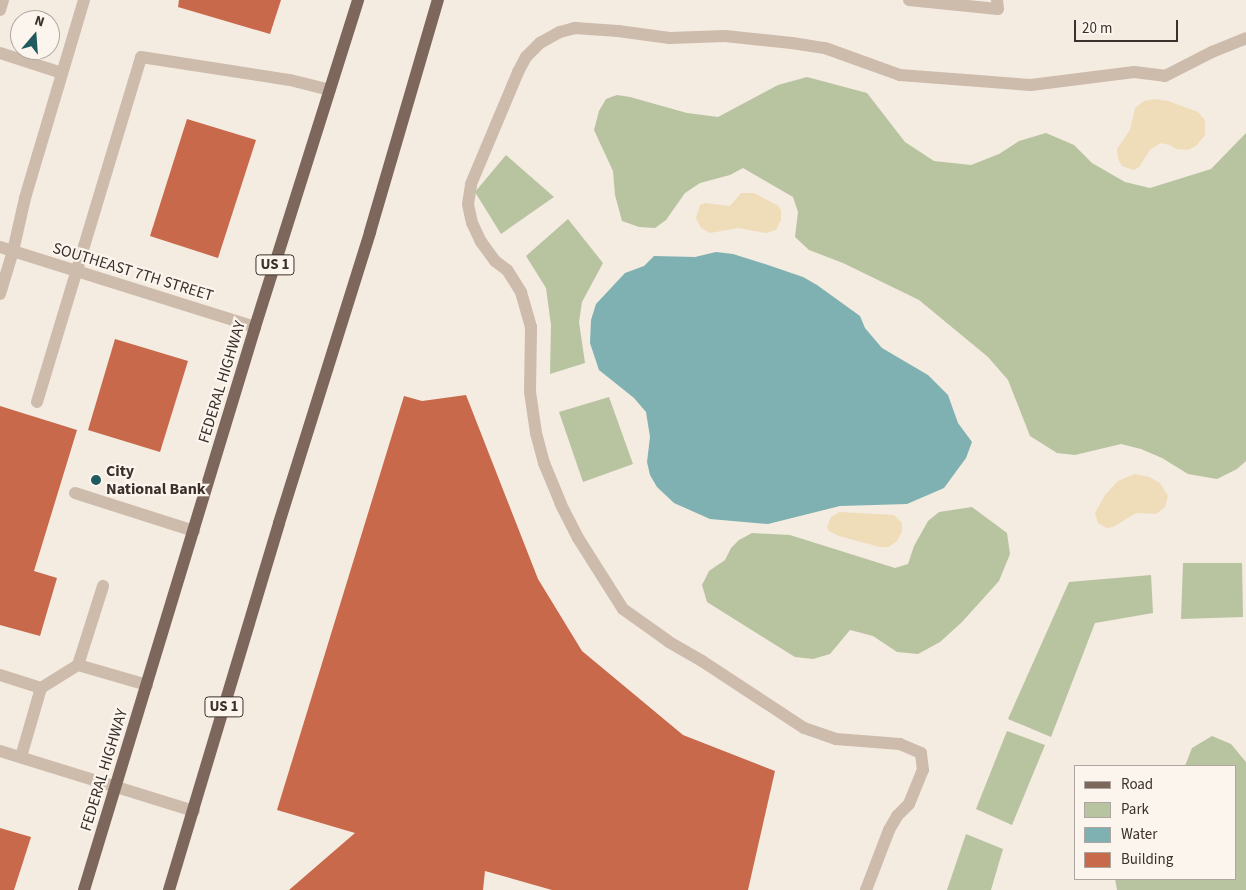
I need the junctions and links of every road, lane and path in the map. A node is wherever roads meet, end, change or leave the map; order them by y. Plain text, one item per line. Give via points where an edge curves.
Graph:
1 (3, 0) edge
2 (84, 0) edge
3 (358, 0) edge
4 (438, 0) edge
5 (909, 0) edge
6 (997, 0) edge
7 (0, 10) edge
8 (1246, 38) edge
9 (0, 54) edge
10 (62, 73) junction
11 (330, 90) junction
12 (0, 247) edge
13 (13, 251) junction
14 (76, 271) junction
15 (0, 294) edge
16 (256, 327) junction
17 (37, 402) dead end
18 (75, 493) dead end
19 (194, 530) junction
20 (103, 586) dead end
21 (78, 665) junction
22 (0, 675) edge
23 (147, 685) junction
24 (41, 688) junction
25 (0, 751) edge
26 (21, 757) junction
27 (116, 786) junction
28 (194, 810) junction
29 (84, 890) edge
30 (169, 890) edge
31 (866, 890) edge

1 - 7 street
2 - 10 street
3 - 11 main road, FEDERAL HIGHWAY / US 1
4 - 28 main road, US 1
5 - 6 street via 998,9
8 - 31 street via 1165,76 1134,72 1031,84 900,75 825,48 792,43 725,36 670,38 574,28 540,43 526,57 518,72 471,184 468,204 481,242 495,261 507,270 521,292 531,327 530,392 536,433 561,504 578,538 623,609 668,642 804,728 836,739 900,744 921,753 923,770 909,804 889,830
9 - 10 street
10 - 13 street via 24,198
11 - 14 street via 290,80 141,57
11 - 16 main road, FEDERAL HIGHWAY / US 1
12 - 13 street, SOUTHEAST 7TH STREET
13 - 14 street, SOUTHEAST 7TH STREET
13 - 15 street
14 - 16 street, SOUTHEAST 7TH STREET
14 - 17 street
16 - 19 main road, FEDERAL HIGHWAY / US 1
18 - 19 street
19 - 23 main road, FEDERAL HIGHWAY / US 1
20 - 21 street
21 - 23 street
21 - 24 street
22 - 24 street
23 - 27 main road, FEDERAL HIGHWAY / US 1
24 - 26 street
25 - 26 street
26 - 27 street
27 - 28 street
27 - 29 main road, FEDERAL HIGHWAY / US 1
28 - 30 main road, US 1

